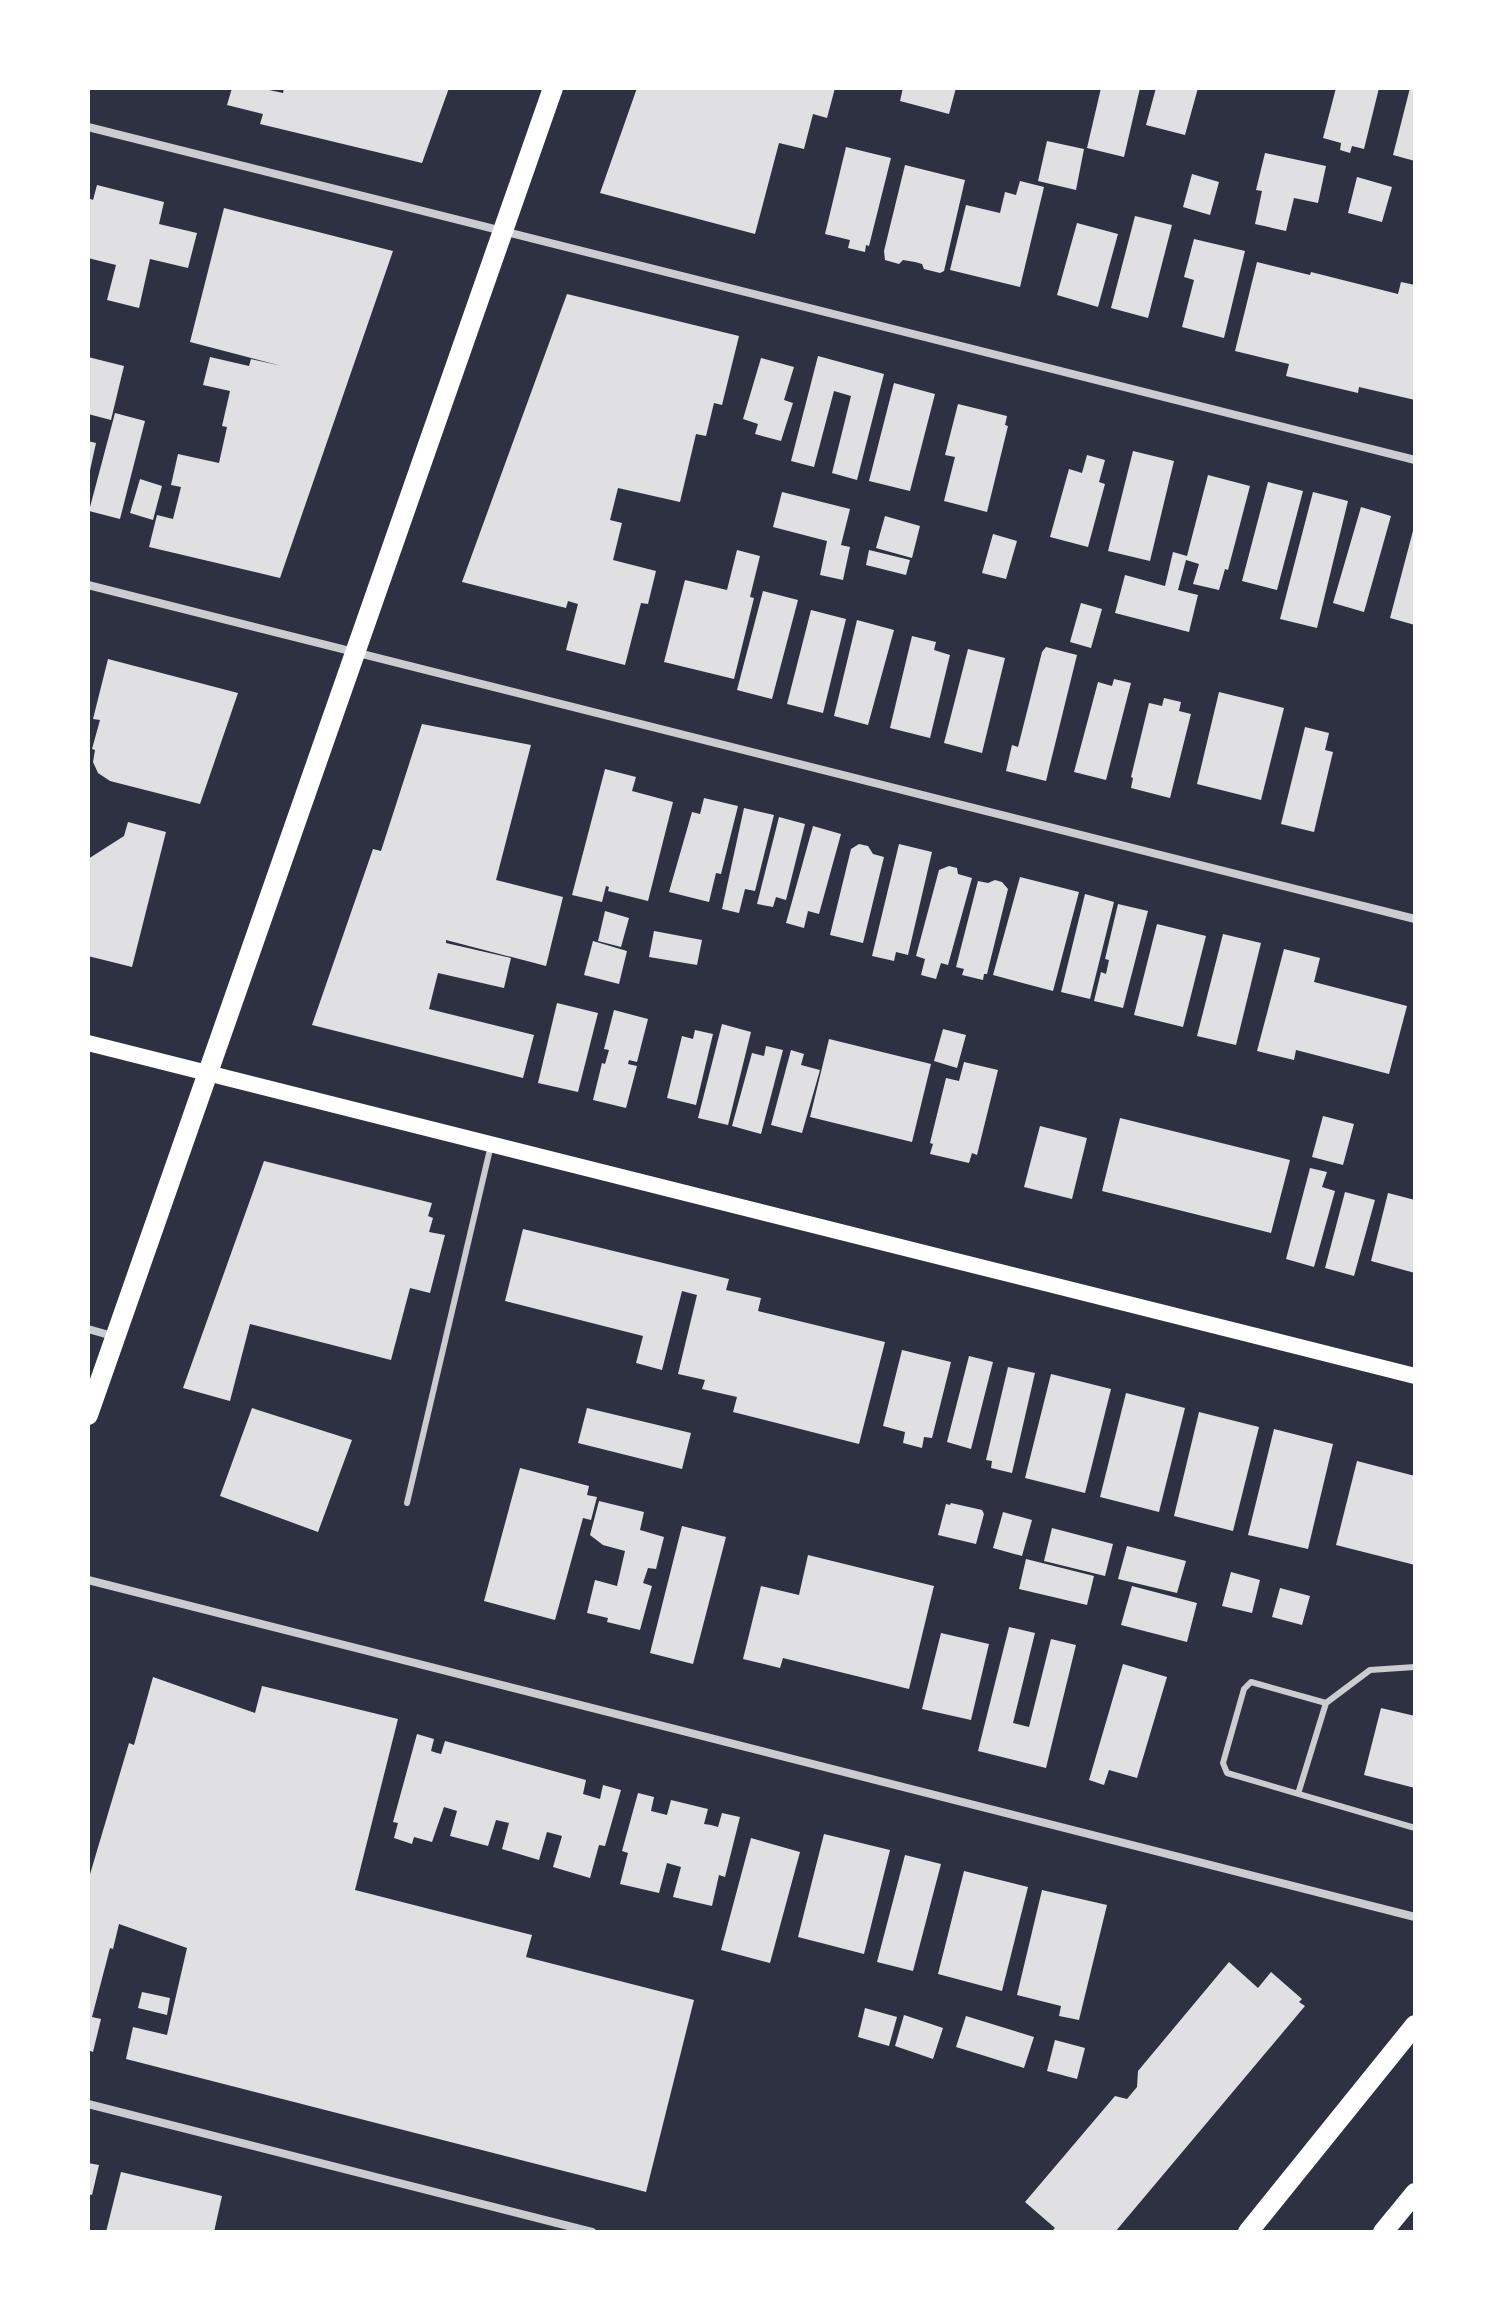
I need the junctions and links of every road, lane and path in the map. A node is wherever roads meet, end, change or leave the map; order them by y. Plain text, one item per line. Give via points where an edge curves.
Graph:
1 (553, 88) edge
2 (88, 127) edge
3 (501, 231) junction
4 (1415, 460) edge
5 (88, 585) edge
6 (355, 653) junction
7 (1415, 919) edge
8 (88, 1043) edge
9 (207, 1073) junction
10 (491, 1145) junction
11 (88, 1329) edge
12 (117, 1337) junction
13 (1415, 1376) edge
14 (88, 1415) edge
15 (407, 1503) dead end
16 (88, 1580) edge
17 (1415, 1667) edge
18 (1326, 1703) junction
19 (1298, 1794) junction
20 (1415, 1828) edge
21 (1415, 1917) edge
22 (1415, 2025) edge
23 (88, 2104) edge
24 (1415, 2193) edge
25 (592, 2232) edge
26 (1248, 2232) edge
27 (1383, 2232) edge

1 - 3 main road
2 - 3 street
3 - 4 street
3 - 6 main road
5 - 6 street
6 - 7 street
6 - 9 main road
8 - 9 main road
9 - 10 main road
9 - 12 main road
10 - 13 main road
10 - 15 lane
11 - 12 street
12 - 14 main road
16 - 21 street
17 - 18 lane via 1370,1670
18 - 19 lane
18 - 19 lane via 1251,1682 1244,1689 1223,1763 1227,1773
19 - 20 lane
22 - 26 main road
23 - 25 street
24 - 27 main road

